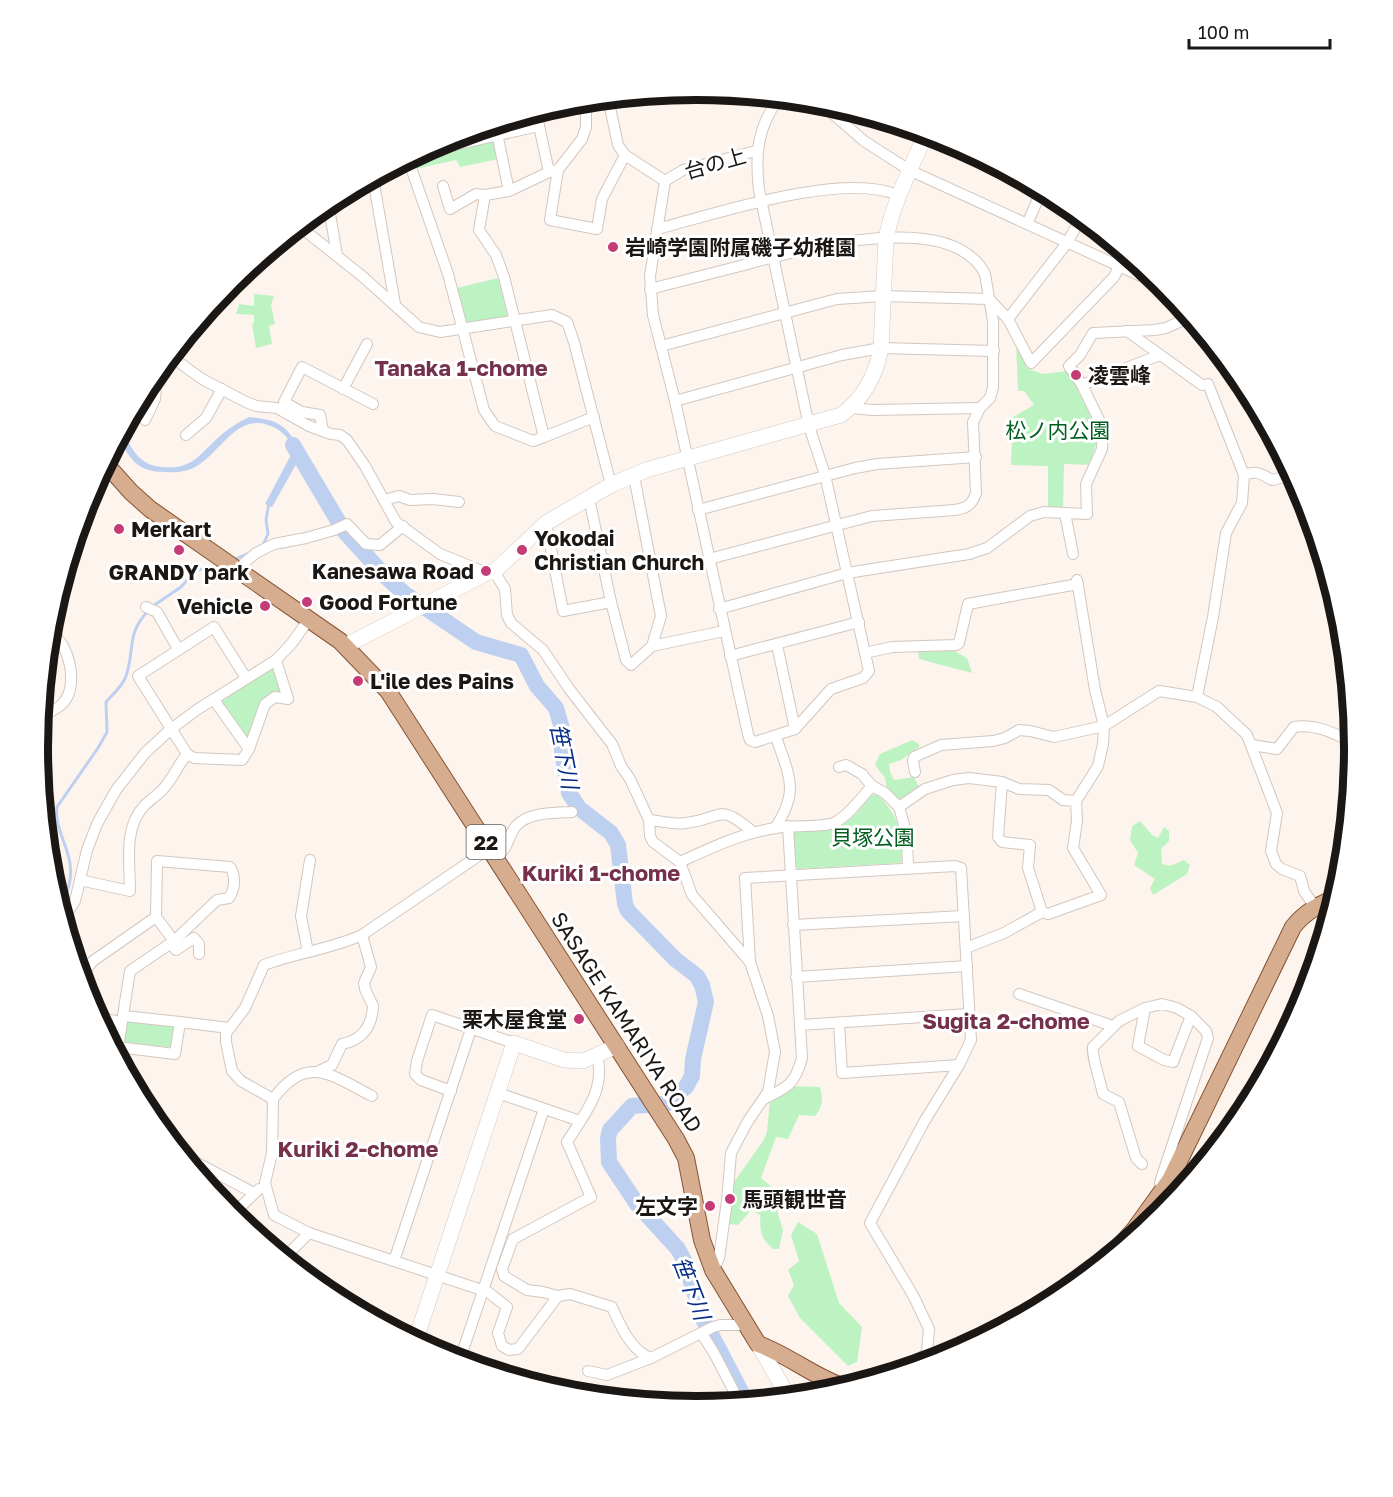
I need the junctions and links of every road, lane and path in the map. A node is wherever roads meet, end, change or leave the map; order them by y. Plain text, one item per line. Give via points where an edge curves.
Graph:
1 (773, 105) edge
2 (610, 106) edge
3 (586, 110) edge
4 (834, 115) edge
5 (538, 120) edge
6 (539, 126) junction
7 (504, 129) edge
8 (496, 132) edge
9 (921, 140) edge
10 (756, 151) junction
11 (625, 155) junction
12 (411, 167) edge
13 (909, 170) junction
14 (554, 171) junction
15 (665, 181) junction
16 (374, 186) edge
17 (444, 186) dead end
18 (509, 191) junction
19 (485, 195) junction
20 (898, 195) junction
21 (1039, 198) edge
22 (760, 202) junction
23 (330, 213) edge
24 (1027, 224) junction
25 (1078, 224) edge
26 (657, 229) junction
27 (306, 231) edge
28 (886, 239) junction
29 (1067, 243) junction
30 (337, 255) junction
31 (773, 257) junction
32 (1123, 260) edge
33 (1120, 267) junction
34 (1140, 276) edge
35 (650, 289) junction
36 (883, 296) junction
37 (989, 299) junction
38 (395, 304) junction
39 (784, 311) junction
40 (1181, 318) edge
41 (1008, 319) junction
42 (516, 320) junction
43 (461, 329) junction
44 (1127, 331) junction
45 (367, 344) dead end
46 (661, 346) junction
47 (881, 348) junction
48 (994, 351) junction
49 (1160, 355) junction
50 (177, 360) edge
51 (795, 367) junction
52 (1082, 385) junction
53 (222, 388) junction
54 (343, 389) junction
55 (156, 390) edge
56 (675, 401) junction
57 (373, 404) dead end
58 (851, 408) junction
59 (980, 408) junction
60 (594, 417) junction
61 (144, 420) dead end
62 (809, 426) junction
63 (324, 432) junction
64 (186, 435) dead end
65 (544, 437) junction
66 (976, 458) junction
67 (688, 459) junction
68 (111, 470) edge
69 (825, 475) junction
70 (1244, 475) junction
71 (634, 476) junction
72 (1285, 477) edge
73 (611, 485) junction
74 (589, 498) junction
75 (384, 500) junction
76 (459, 502) dead end
77 (698, 510) junction
78 (1065, 513) junction
79 (546, 523) junction
80 (837, 525) junction
81 (403, 526) junction
82 (1073, 554) dead end
83 (710, 559) junction
84 (231, 566) junction
85 (487, 573) junction
86 (847, 573) junction
87 (611, 602) junction
88 (151, 609) dead end
89 (719, 609) junction
90 (309, 619) junction
91 (859, 622) junction
92 (724, 631) junction
93 (58, 639) edge
94 (777, 645) junction
95 (345, 646) junction
96 (652, 646) junction
97 (178, 649) junction
98 (865, 653) junction
99 (730, 656) junction
100 (276, 660) junction
101 (246, 678) junction
102 (1197, 697) junction
103 (214, 700) junction
104 (49, 712) edge
105 (1104, 726) junction
106 (171, 729) junction
107 (795, 729) junction
108 (776, 737) junction
109 (1345, 737) edge
110 (1252, 745) junction
111 (249, 749) junction
112 (187, 754) junction
113 (839, 767) dead end
114 (915, 772) dead end
115 (1002, 782) junction
116 (872, 786) junction
117 (1076, 801) junction
118 (899, 807) junction
119 (572, 812) dead end
120 (649, 820) junction
121 (788, 826) junction
122 (775, 828) junction
123 (753, 832) junction
124 (493, 853) junction
125 (310, 860) dead end
126 (680, 862) junction
127 (908, 868) junction
128 (790, 875) junction
129 (80, 880) junction
130 (1326, 902) edge
131 (1315, 907) junction
132 (69, 911) edge
133 (1042, 912) junction
134 (964, 916) junction
135 (156, 917) junction
136 (793, 925) junction
137 (362, 935) junction
138 (172, 942) junction
139 (966, 948) junction
140 (308, 952) junction
141 (199, 954) dead end
142 (750, 962) junction
143 (967, 966) junction
144 (86, 969) edge
145 (796, 976) junction
146 (1019, 994) dead end
147 (1145, 1008) junction
148 (969, 1014) junction
149 (1191, 1016) junction
150 (107, 1018) edge
151 (123, 1019) junction
152 (180, 1022) junction
153 (839, 1023) junction
154 (800, 1025) junction
155 (1113, 1026) junction
156 (229, 1028) junction
157 (471, 1029) junction
158 (119, 1042) edge
159 (514, 1043) junction
160 (617, 1046) junction
161 (122, 1047) edge
162 (597, 1054) junction
163 (959, 1065) junction
164 (319, 1071) junction
165 (451, 1091) junction
166 (498, 1093) junction
167 (372, 1096) dead end
168 (766, 1098) junction
169 (273, 1099) junction
170 (544, 1109) junction
171 (580, 1121) junction
172 (199, 1164) edge
173 (1142, 1164) dead end
174 (265, 1183) junction
175 (1162, 1192) junction
176 (254, 1193) junction
177 (239, 1208) edge
178 (1142, 1219) edge
179 (309, 1233) junction
180 (289, 1253) edge
181 (394, 1261) junction
182 (713, 1270) junction
183 (437, 1275) junction
184 (482, 1290) junction
185 (552, 1296) junction
186 (746, 1325) junction
187 (418, 1334) edge
188 (702, 1334) junction
189 (758, 1344) junction
190 (462, 1353) edge
191 (923, 1356) edge
192 (651, 1358) junction
193 (588, 1371) dead end
194 (834, 1382) edge
195 (785, 1390) edge
196 (736, 1396) edge

1 - 10 street
2 - 11 street via 618,145
3 - 14 street via 582,139
4 - 13 street via 864,141
5 - 6 street
6 - 7 street
6 - 14 street
8 - 18 street
9 - 13 street
10 - 15 street, 台の上 via 683,170
10 - 22 street, 台の上
11 - 14 street via 602,199 597,229 550,220
11 - 15 street, 台の上
12 - 43 street via 444,264
13 - 20 street
13 - 24 street
14 - 18 street
15 - 26 street
16 - 38 street
17 - 19 street via 450,210 476,194
18 - 19 street
19 - 42 street via 479,230 496,255
20 - 22 street via 886,190 841,188
20 - 28 street
21 - 24 street
22 - 26 street
22 - 31 street, 台の上
23 - 30 street
24 - 29 street
25 - 29 street
26 - 35 street
27 - 30 street
28 - 31 street via 842,241
28 - 36 street
28 - 37 street via 934,240 962,250 982,268
29 - 33 street
29 - 41 street
30 - 38 street
31 - 35 street
31 - 39 street, 台の上
32 - 33 street
33 - 34 street
33 - 41 street via 1031,363
35 - 46 street
36 - 37 street
36 - 39 street via 837,299
36 - 47 street
37 - 41 street
37 - 48 street
38 - 43 street via 419,327 440,332
39 - 46 street
39 - 51 street, 台の上
40 - 44 street via 1166,328
42 - 43 street
42 - 60 street via 552,315 567,322
42 - 65 street
43 - 65 street via 484,410 495,426 533,441
44 - 49 street
44 - 52 street via 1093,333 1069,366
45 - 54 street
46 - 56 street
47 - 48 street
47 - 51 street
47 - 58 street via 873,375
48 - 59 street via 993,388
49 - 52 street
49 - 70 street via 1205,385
50 - 53 street
51 - 56 street
51 - 62 street, 台の上
52 - 78 street via 1103,428 1102,449 1086,484 1087,514
53 - 63 street via 256,406 277,408
53 - 64 street via 206,418
54 - 57 street
54 - 63 street via 302,367 284,402 302,412 320,415
55 - 61 street
56 - 67 street
58 - 59 street
58 - 62 street
59 - 66 street via 973,422
60 - 65 street
60 - 73 street
62 - 67 street
62 - 69 street, 台の上
63 - 75 street via 347,440
66 - 69 street via 877,464
66 - 80 street via 976,494 965,508 872,516
67 - 71 street
67 - 77 street
68 - 84 main road, SASAGE KAMARIYA ROAD / 22 via 150,508
69 - 77 street
69 - 80 street, 台の上
70 - 72 street via 1259,473 1272,480
70 - 102 street via 1242,503 1226,533
71 - 73 street
71 - 96 street via 661,616
73 - 74 street
74 - 79 street
74 - 87 street
75 - 76 street via 399,496
75 - 81 street via 396,522
77 - 83 street
78 - 82 street
78 - 86 street via 1030,516 987,548 969,554
79 - 85 street via 495,571
79 - 87 street via 563,611
80 - 83 street
80 - 86 street, 台の上
81 - 84 street via 380,545 366,544 347,524 274,544
81 - 85 street via 440,554
83 - 89 street
84 - 90 main road, SASAGE KAMARIYA ROAD / 22
85 - 95 street
85 - 120 street via 495,573 505,589 511,623 543,650 612,744
86 - 89 street
86 - 91 street, 台の上
87 - 96 street via 627,663 636,663
88 - 97 street via 157,612
89 - 92 street
90 - 95 main road, SASAGE KAMARIYA ROAD / 22
90 - 100 street
91 - 94 street
91 - 98 street, 台の上
92 - 96 street
92 - 99 street
93 - 104 street via 63,646 71,681 62,704
94 - 99 street
94 - 107 street
95 - 124 main road, SASAGE KAMARIYA ROAD / 22 via 391,696
97 - 101 street via 214,627
97 - 106 street via 138,676
98 - 105 street via 892,647 956,645 968,604 1077,582
98 - 107 street via 869,671 863,678 831,689
99 - 108 street via 750,740
100 - 101 street
100 - 111 street via 288,699 275,698 265,704
101 - 103 street
102 - 105 street via 1159,691
102 - 110 street via 1217,707 1247,735
103 - 106 street
103 - 111 street
105 - 114 street via 1054,737 1019,730 993,741 941,745 914,757
105 - 117 street via 1098,766
106 - 112 street
106 - 129 street via 145,753 116,790 97,824
107 - 108 street
108 - 122 street via 790,778 790,796
109 - 110 street via 1313,726 1301,726 1294,727 1277,749
110 - 131 street via 1277,813 1273,857 1282,869 1300,876
111 - 112 street via 242,760 194,758
112 - 129 street via 165,788 144,806 132,825 130,891
113 - 116 street via 846,765 862,774
115 - 117 street via 1019,789 1049,790 1063,800
115 - 118 street via 978,778 953,780 925,789
115 - 133 street via 998,837 1002,842 1030,845 1028,868
116 - 118 street
116 - 121 street via 834,824
117 - 133 street via 1073,848 1101,896 1048,914
118 - 127 street via 907,835
119 - 124 street via 532,816 522,821 503,854
120 - 123 street via 684,824 724,813
120 - 126 street via 653,842
121 - 122 street
121 - 128 street
122 - 123 street
123 - 126 street
124 - 137 street
124 - 160 main road, SASAGE KAMARIYA ROAD / 22
125 - 140 street via 301,916
126 - 142 street via 692,895
127 - 128 street
127 - 134 street via 961,868
128 - 136 street
128 - 142 street via 745,878
129 - 132 street
130 - 131 main road
131 - 175 main road via 1293,927
133 - 139 street
134 - 136 street
134 - 139 street
135 - 138 street
135 - 138 street via 157,861 230,867 234,873 229,898 217,900
135 - 144 street
136 - 145 street
137 - 140 street
137 - 164 street via 371,967 364,983 373,1006 369,1024 361,1037 342,1044 332,1065
138 - 141 street via 176,950 194,938
138 - 151 street via 130,971
139 - 143 street
140 - 156 street via 264,965 245,1008
142 - 168 street via 775,1052
143 - 145 street
143 - 148 street
145 - 154 street
146 - 155 street
147 - 149 street via 1162,1004
147 - 149 street via 1138,1046 1173,1062
147 - 155 street
148 - 153 street
148 - 163 street via 971,1040
149 - 175 street via 1208,1038 1160,1183
150 - 151 street
151 - 152 street
151 - 158 street
152 - 156 street
152 - 161 street via 175,1054
153 - 154 street
153 - 163 street via 842,1073
154 - 168 street via 802,1058 798,1073 787,1087
155 - 173 street via 1092,1052 1103,1094 1119,1102 1136,1158
156 - 169 street via 226,1042 232,1071 241,1081
157 - 159 street
157 - 165 street
157 - 165 street via 432,1015 417,1061 415,1074 421,1080
159 - 162 street via 564,1060 583,1060
159 - 166 street
160 - 162 street
160 - 182 main road, SASAGE KAMARIYA ROAD / 22 via 686,1158 702,1240
162 - 171 street via 598,1090
163 - 191 street via 870,1223 929,1329 927,1352
164 - 167 street
164 - 169 street via 298,1074
165 - 181 street
166 - 170 street
166 - 183 street
168 - 182 street via 748,1121 732,1153 719,1258
169 - 174 street via 272,1153
170 - 171 street
170 - 184 street
171 - 185 street via 567,1142 591,1197 513,1239 502,1269 504,1276 527,1290
172 - 176 street
174 - 176 street
174 - 179 street via 274,1215
175 - 178 main road
176 - 177 street
179 - 180 street
179 - 181 street
181 - 183 street
182 - 186 main road, SASAGE KAMARIYA ROAD
183 - 184 street
183 - 187 street
184 - 185 street via 507,1307 498,1334 502,1346 509,1350 518,1349
184 - 190 street
185 - 192 street via 570,1294 612,1307 622,1330
186 - 188 street via 720,1325
186 - 189 main road, SASAGE KAMARIYA ROAD
188 - 192 street
188 - 196 street
189 - 194 main road
189 - 195 street, SASAGE KAMARIYA ROAD
192 - 193 street via 607,1375

